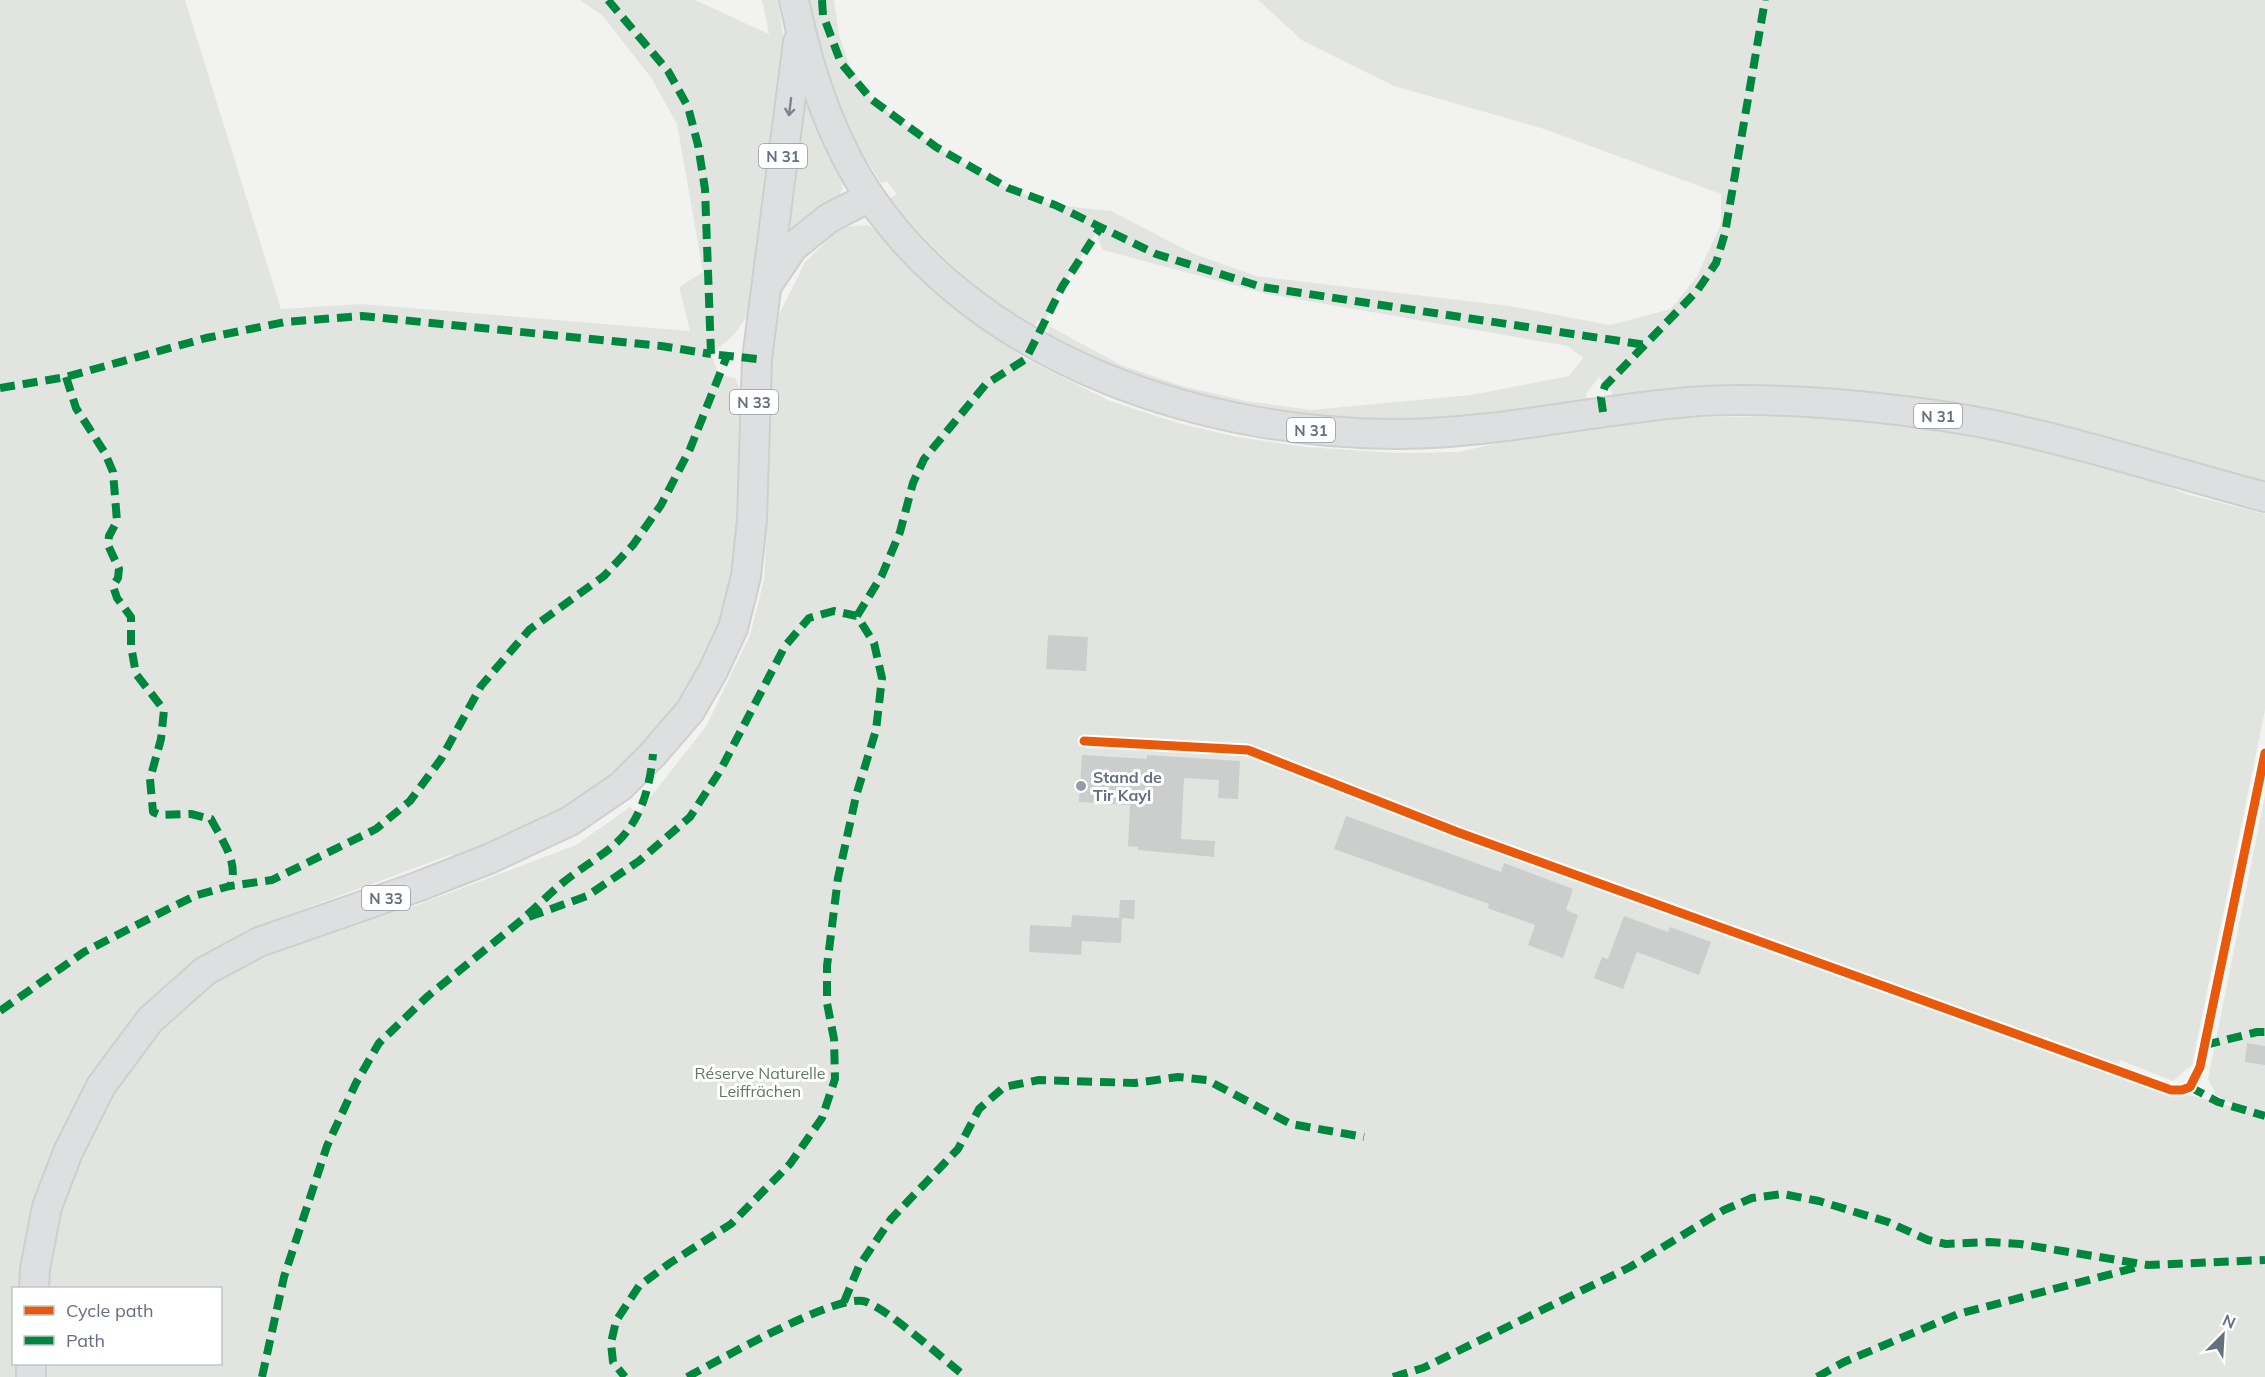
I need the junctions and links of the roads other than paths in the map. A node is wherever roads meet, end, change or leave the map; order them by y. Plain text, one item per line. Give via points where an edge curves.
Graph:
1 (794, 0) edge
2 (800, 28) junction
3 (870, 197) junction
4 (767, 285) junction
5 (2265, 497) edge
6 (1084, 741) dead end
7 (2265, 753) edge
8 (34, 1287) edge

1 - 2 main road, N 31
2 - 3 main road, N 31 via 816,87 839,144
2 -> 4 main road, N 31
3 - 4 main road, N 33 via 830,218 794,247
3 - 5 main road, N 31 via 932,269 1001,325 1117,384 1242,420 1309,430 1398,434 1458,432 1693,401 1807,402 1993,425
4 - 8 main road, N 33 via 756,369 752,520 746,576 733,628 690,711 621,786 570,821 417,887 259,942 205,971 150,1020 101,1086 68,1152 47,1207
6 - 7 lane via 1248,750 1457,832 2171,1090 2190,1087 2200,1067

